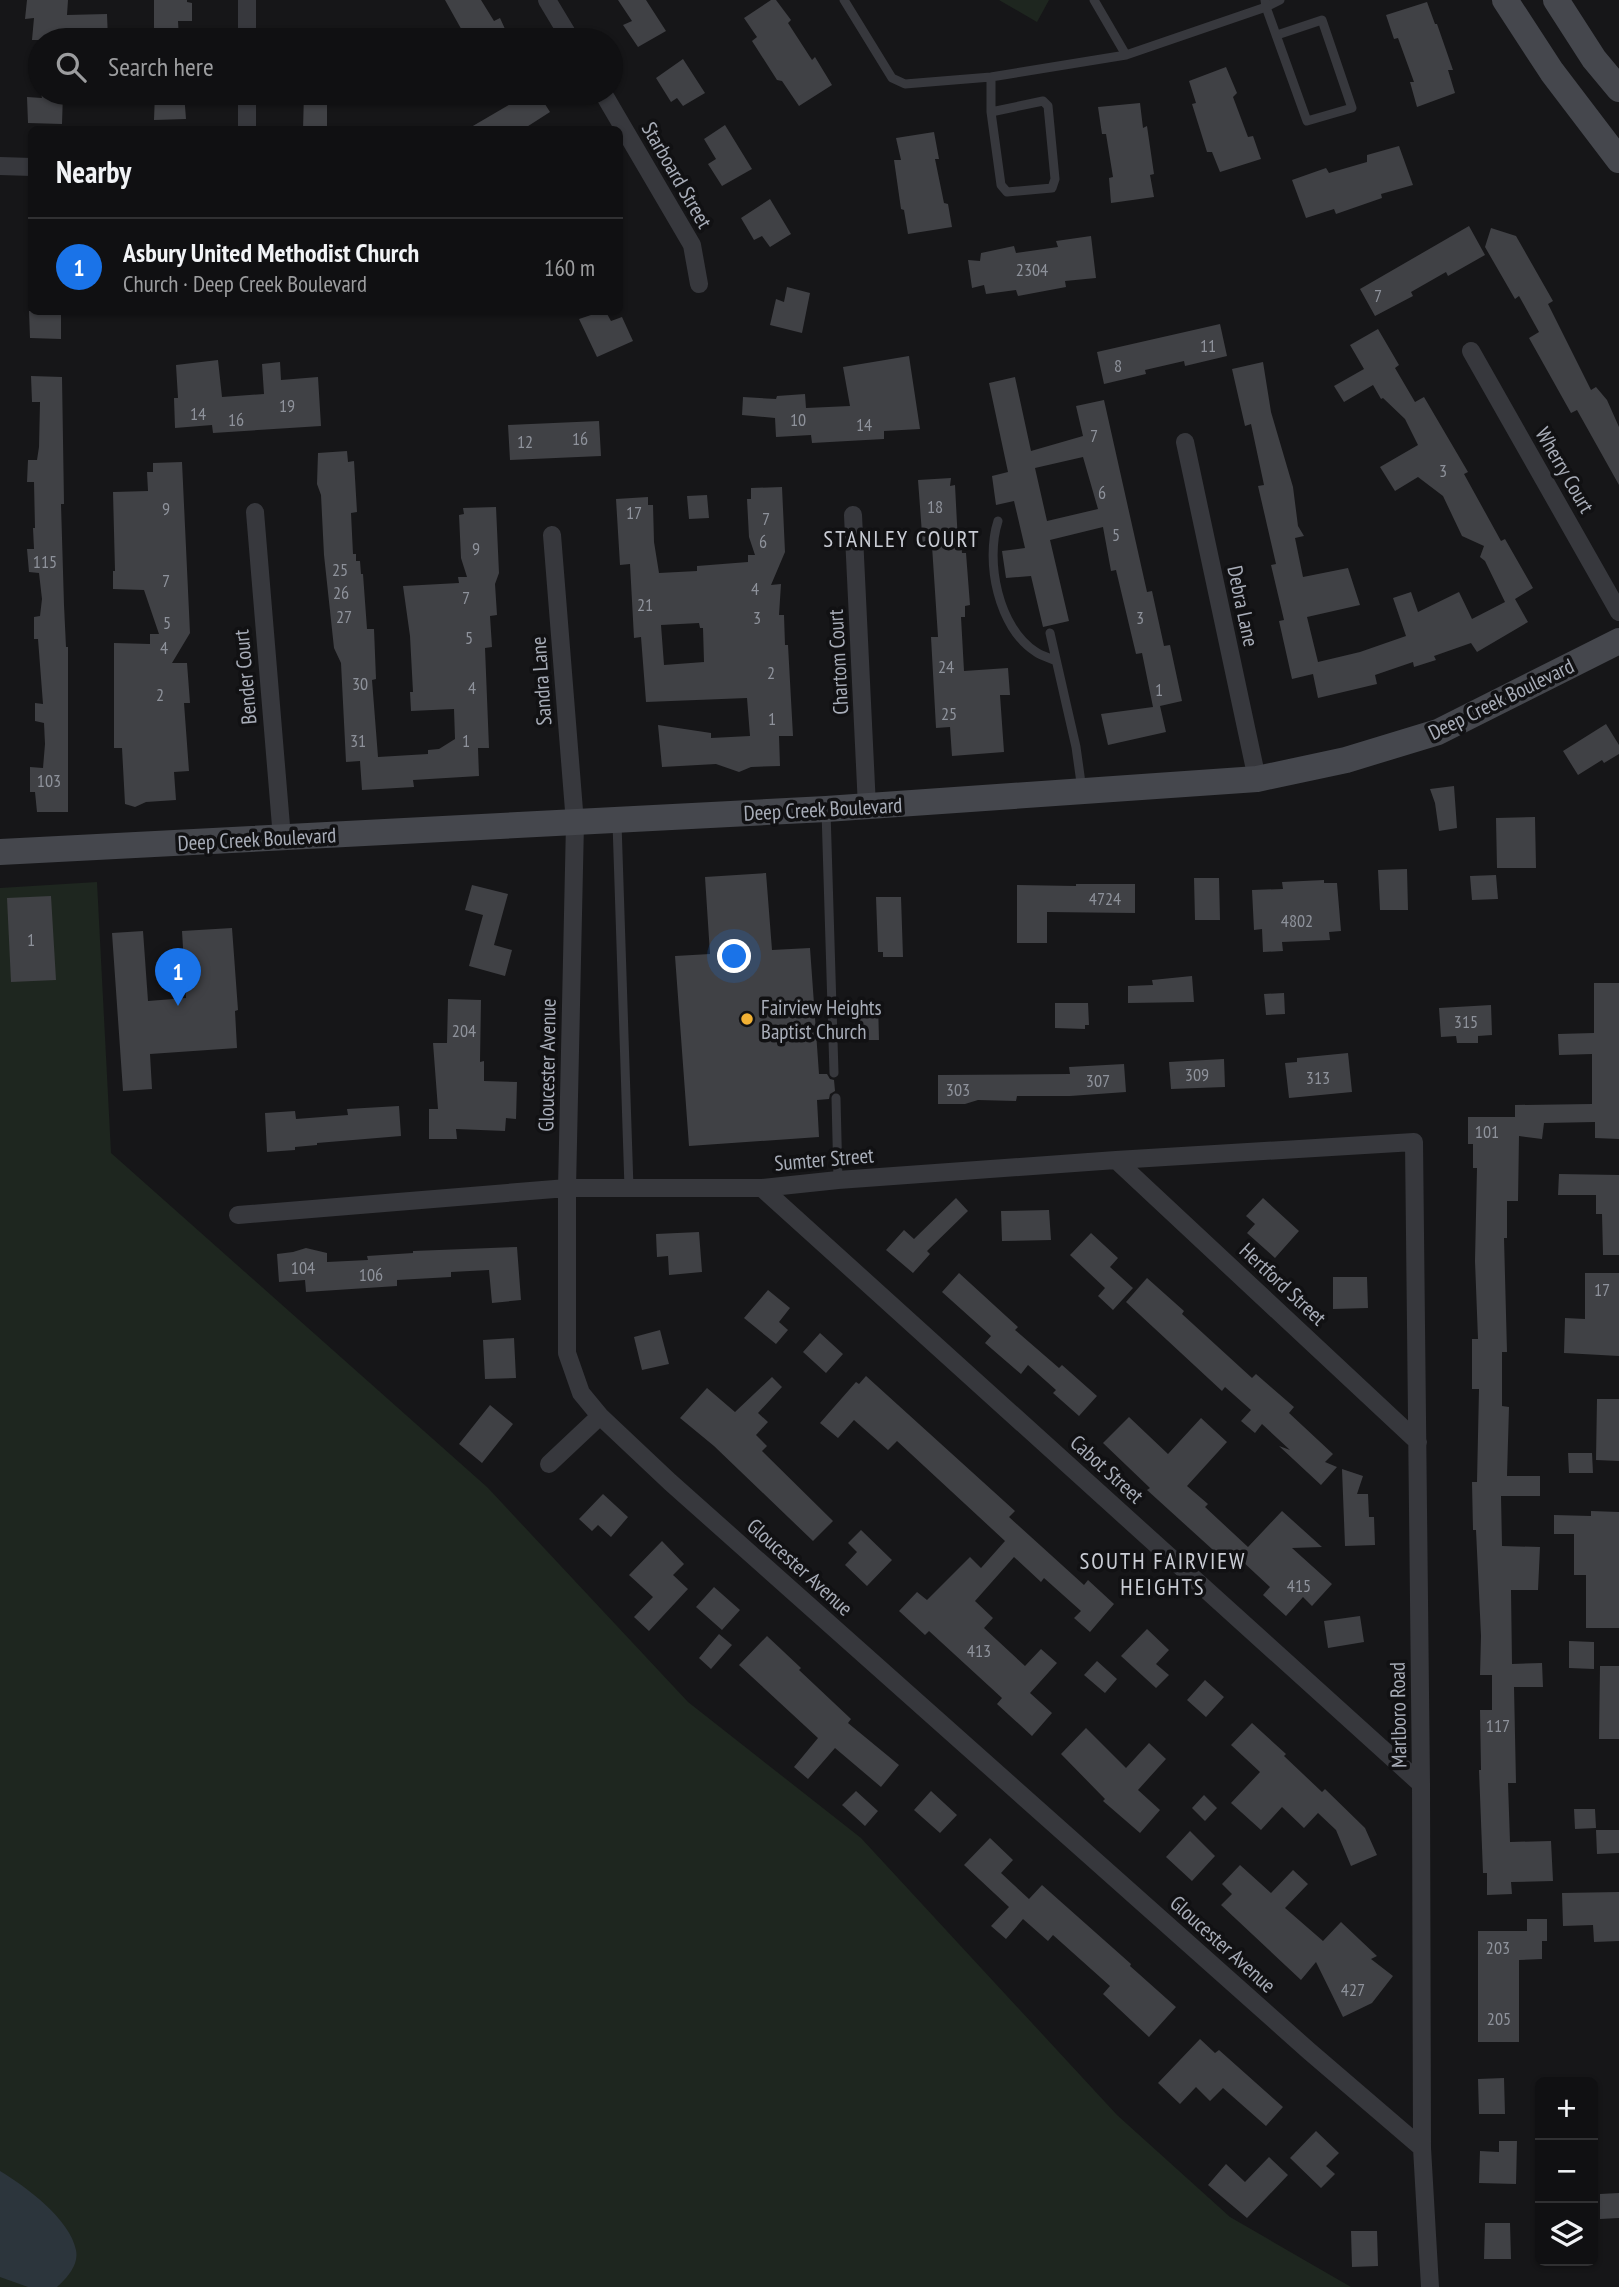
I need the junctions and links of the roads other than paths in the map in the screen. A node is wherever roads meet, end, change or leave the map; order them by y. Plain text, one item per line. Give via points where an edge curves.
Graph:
1 (247, 0) edge
2 (547, 0) edge
3 (844, 0) edge
4 (1094, 0) edge
5 (1280, 0) edge
6 (1506, 0) edge
7 (1556, 0) edge
8 (1266, 4) edge
9 (247, 28) edge
10 (564, 28) edge
11 (1277, 35) junction
12 (1126, 55) junction
13 (991, 77) junction
14 (1619, 89) edge
15 (247, 105) edge
16 (608, 105) edge
17 (991, 112) junction
18 (247, 126) edge
19 (618, 126) edge
20 (624, 140) edge
21 (1619, 160) edge
22 (0, 166) edge
23 (28, 167) edge
24 (699, 284) dead end
25 (1471, 351) dead end
26 (1185, 442) dead end
27 (255, 512) dead end
28 (853, 515) dead end
29 (998, 521) dead end
30 (552, 535) dead end
31 (1619, 612) edge
32 (1050, 633) dead end
33 (1619, 641) edge
34 (1056, 661) junction
35 (1257, 779) junction
36 (1082, 791) junction
37 (867, 807) junction
38 (826, 809) junction
39 (617, 821) junction
40 (575, 823) junction
41 (282, 838) junction
42 (0, 852) edge
43 (834, 1073) dead end
44 (836, 1098) dead end
45 (1413, 1142) joint
46 (1116, 1160) junction
47 (838, 1180) junction
48 (567, 1188) junction
49 (629, 1188) junction
50 (762, 1188) junction
51 (238, 1215) dead end
52 (600, 1416) junction
53 (1418, 1442) junction
54 (549, 1464) dead end
55 (1421, 1784) junction
56 (1422, 2148) junction
57 (1430, 2287) edge

1 - 9 street
2 - 10 street
3 - 13 lane via 892,78 905,84
4 - 12 lane
5 - 8 lane
6 - 21 street via 1552,72
7 - 14 street
8 - 11 lane
8 - 12 lane
11 - 11 lane via 1307,121 1352,108 1322,20
12 - 13 lane
13 - 17 lane
15 - 18 street
16 - 19 street, Starboard Street
17 - 17 lane via 1043,101 1048,106 1052,188 1007,192 1001,185
20 - 24 street, Starboard Street via 692,245
22 - 23 street
25 - 31 street, Wherry Court
26 - 35 street, Debra Lane
27 - 41 street, Bender Court
28 - 37 street, Chartom Court
29 - 34 lane via 992,539 999,600 1011,625 1034,651
30 - 40 street, Sandra Lane
32 - 34 lane
33 - 35 street, Deep Creek Boulevard via 1438,732 1346,760
34 - 36 lane
35 - 36 street, Deep Creek Boulevard
36 - 37 street, Deep Creek Boulevard
37 - 38 street, Deep Creek Boulevard
38 - 39 street, Deep Creek Boulevard
38 - 43 lane
39 - 40 street, Deep Creek Boulevard
39 - 49 lane
40 - 41 street, Deep Creek Boulevard
40 - 48 street, Gloucester Avenue
41 - 42 street, Deep Creek Boulevard
44 - 47 lane
45 - 46 street, Sumter Street
45 - 53 street, Marlboro Road
46 - 47 street, Sumter Street
46 - 53 street, Hertford Street
47 - 50 street, Sumter Street
48 - 49 street, Sumter Street
48 - 51 street, Sumter Street
48 - 52 street, Gloucester Avenue via 567,1353 581,1393
49 - 50 street, Sumter Street
50 - 55 street, Cabot Street
52 - 54 street
52 - 56 street, Gloucester Avenue
53 - 55 street, Marlboro Road
55 - 56 street, Marlboro Road
56 - 57 street, Marlboro Road

